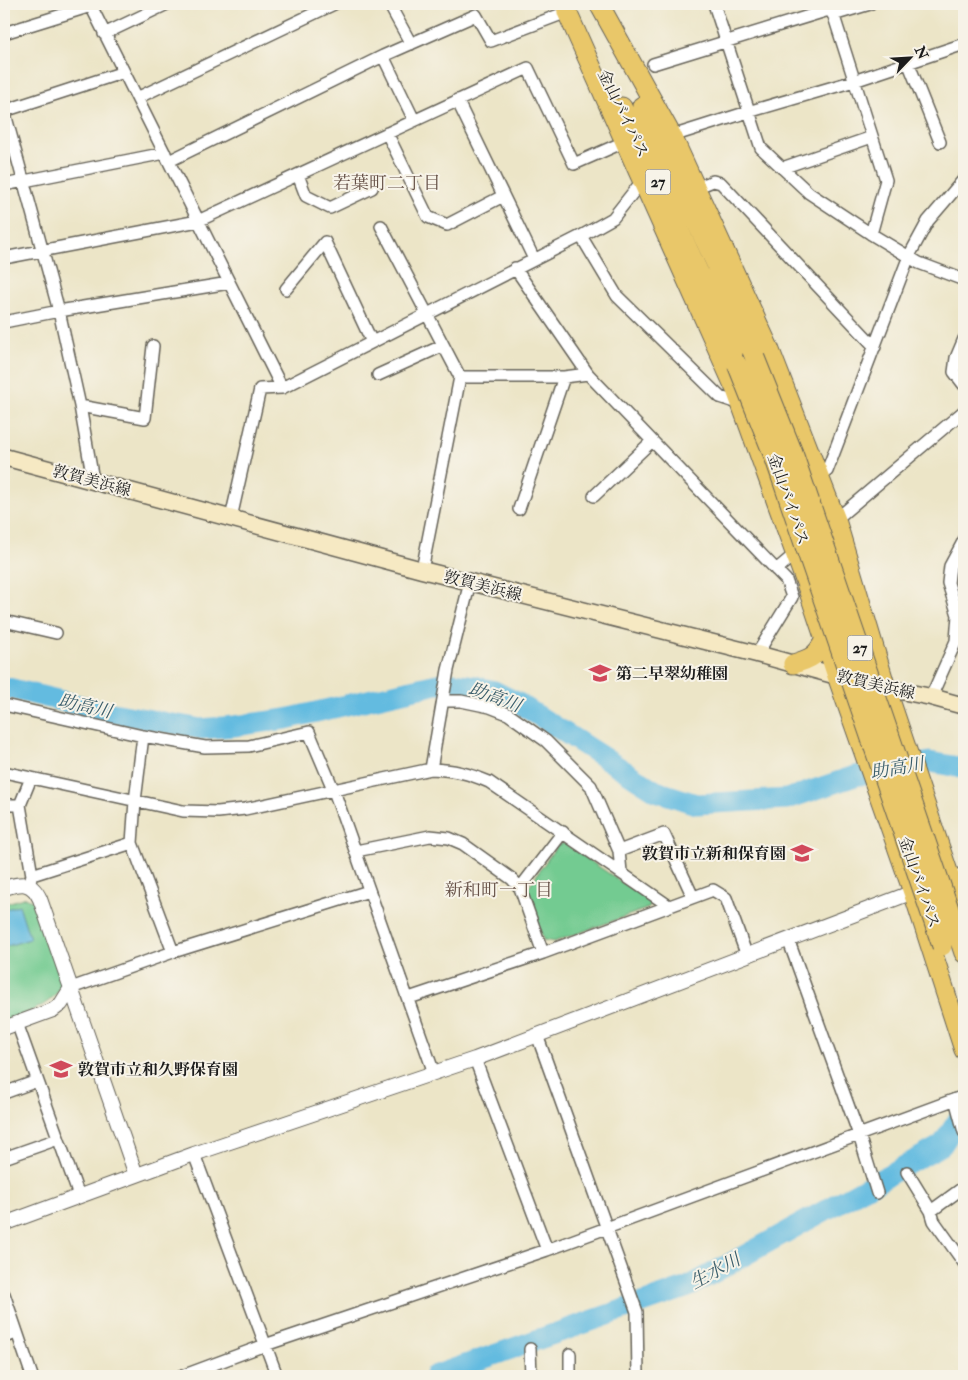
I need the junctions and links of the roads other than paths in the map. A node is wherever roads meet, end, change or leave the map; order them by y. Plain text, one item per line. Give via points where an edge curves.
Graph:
1 (167, 4) edge
2 (334, 4) edge
3 (389, 4) edge
4 (599, 4) edge
5 (714, 4) edge
6 (870, 4) edge
7 (90, 5) edge
8 (568, 6) edge
9 (832, 9) edge
10 (4, 33) edge
11 (104, 34) junction
12 (728, 42) junction
13 (411, 44) junction
14 (964, 44) edge
15 (383, 56) junction
16 (908, 62) junction
17 (653, 64) dead end
18 (124, 72) junction
19 (854, 81) junction
20 (137, 98) junction
21 (457, 100) junction
22 (4, 110) edge
23 (748, 112) junction
24 (414, 120) junction
25 (387, 133) junction
26 (672, 136) junction
27 (872, 137) junction
28 (624, 142) junction
29 (940, 142) dead end
30 (167, 157) junction
31 (782, 168) junction
32 (298, 175) junction
33 (964, 179) edge
34 (23, 181) junction
35 (642, 181) junction
36 (4, 185) edge
37 (372, 188) dead end
38 (696, 188) junction
39 (503, 196) junction
40 (198, 220) junction
41 (381, 226) dead end
42 (871, 234) junction
43 (580, 236) junction
44 (42, 251) junction
45 (909, 256) junction
46 (4, 258) edge
47 (534, 259) junction
48 (516, 268) junction
49 (964, 280) edge
50 (229, 283) junction
51 (286, 289) dead end
52 (59, 311) junction
53 (426, 314) junction
54 (4, 322) edge
55 (964, 339) edge
56 (372, 342) junction
57 (153, 346) dead end
58 (442, 346) junction
59 (875, 348) junction
60 (588, 374) junction
61 (378, 375) dead end
62 (564, 376) junction
63 (460, 377) junction
64 (964, 385) edge
65 (282, 388) junction
66 (741, 404) junction
67 (80, 406) junction
68 (964, 411) edge
69 (652, 442) junction
70 (4, 457) edge
71 (818, 475) junction
72 (93, 480) junction
73 (594, 496) dead end
74 (519, 509) dead end
75 (231, 518) junction
76 (836, 520) junction
77 (964, 540) edge
78 (796, 554) junction
79 (422, 570) junction
80 (776, 570) junction
81 (470, 582) junction
82 (4, 621) edge
83 (56, 633) dead end
84 (825, 639) junction
85 (757, 654) junction
86 (793, 664) junction
87 (837, 676) junction
88 (886, 688) junction
89 (932, 697) junction
90 (444, 701) junction
91 (4, 705) edge
92 (964, 706) edge
93 (143, 736) junction
94 (431, 768) junction
95 (4, 772) edge
96 (31, 778) junction
97 (334, 791) junction
98 (135, 801) junction
99 (4, 805) edge
100 (20, 805) junction
101 (563, 832) junction
102 (132, 843) junction
103 (356, 851) junction
104 (619, 852) junction
105 (621, 872) junction
106 (958, 877) edge
107 (30, 880) junction
108 (4, 888) edge
109 (520, 888) junction
110 (369, 891) junction
111 (913, 892) junction
112 (692, 897) junction
113 (669, 906) junction
114 (964, 919) edge
115 (788, 939) junction
116 (962, 947) edge
117 (173, 952) junction
118 (542, 953) junction
119 (747, 956) junction
120 (71, 988) junction
121 (409, 998) junction
122 (964, 1011) edge
123 (10, 1026) edge
124 (537, 1035) junction
125 (964, 1050) edge
126 (475, 1059) junction
127 (434, 1072) junction
128 (37, 1081) junction
129 (4, 1093) edge
130 (960, 1098) edge
131 (964, 1132) edge
132 (859, 1135) junction
133 (58, 1139) junction
134 (194, 1154) junction
135 (4, 1158) edge
136 (907, 1172) dead end
137 (136, 1175) junction
138 (964, 1187) edge
139 (877, 1193) dead end
140 (79, 1196) junction
141 (931, 1211) junction
142 (4, 1224) edge
143 (606, 1228) junction
144 (547, 1250) junction
145 (963, 1258) edge
146 (4, 1294) edge
147 (17, 1332) junction
148 (4, 1338) edge
149 (265, 1345) junction
150 (530, 1349) dead end
151 (570, 1354) dead end
152 (32, 1376) edge
153 (182, 1376) edge
154 (277, 1376) edge
155 (531, 1376) edge
156 (570, 1376) edge
157 (638, 1376) edge

1 - 11 street
2 - 20 street
3 - 13 street
4 - 26 highway
4 - 116 highway, 金山バイパス / 27, bridge via 716,264 793,453
5 - 12 street
6 - 9 street
7 - 10 street
7 - 11 street
8 - 13 street via 491,41 476,15
8 - 28 highway
8 - 122 highway, 金山バイパス / 27, bridge via 647,160 706,288 775,459
9 - 12 street
9 - 19 street
11 - 18 street
12 - 17 street
12 - 23 street
13 - 15 street
14 - 16 street
15 - 24 street
15 - 30 street
16 - 19 street
16 - 29 street
18 - 20 street
18 - 22 street
19 - 23 street
19 - 27 street
20 - 30 street
21 - 24 street
21 - 28 street via 528,68 574,164
21 - 39 street
22 - 34 street
23 - 26 street
23 - 31 street via 761,148
24 - 25 street
25 - 32 street
25 - 39 street via 428,217 447,225
26 - 38 highway
27 - 31 street
27 - 42 street via 886,180
28 - 35 highway
30 - 34 street
30 - 40 street
31 - 42 street via 810,193
32 - 37 street via 306,196 330,208
32 - 40 street
33 - 45 street via 928,222
34 - 36 street
34 - 44 street
35 - 43 street via 613,218
35 - 66 highway
38 - 59 street via 713,181 721,183
38 - 71 highway via 769,348
39 - 47 street
40 - 44 street
40 - 50 street
41 - 53 street
42 - 45 street
43 - 47 street
43 - 66 street via 617,296 720,397
44 - 46 street
44 - 52 street
45 - 49 street via 918,263
45 - 59 street
47 - 48 street
48 - 53 street
48 - 60 street
50 - 52 street
50 - 65 street
51 - 56 street via 326,242
52 - 54 street
52 - 67 street
53 - 56 street
53 - 58 street
55 - 64 street via 954,372
56 - 65 street
57 - 67 street via 145,418
58 - 61 street
58 - 63 street
59 - 71 street via 827,471
60 - 62 street
60 - 69 street
62 - 63 street
62 - 74 street
63 - 79 street
65 - 75 street via 260,389
66 - 78 highway
67 - 72 street
68 - 76 street
69 - 73 street
69 - 80 street
70 - 72 main road, 敦賀美浜線
71 - 76 highway
72 - 75 main road, 敦賀美浜線
75 - 79 main road, 敦賀美浜線
76 - 78 street
76 - 88 highway
77 - 89 street via 950,566 948,583 958,615 956,641
78 - 80 street
78 - 84 highway
79 - 81 main road, 敦賀美浜線
80 - 85 street via 786,580 792,597
81 - 85 main road, 敦賀美浜線
81 - 90 street via 448,670
82 - 83 street
84 - 86 highway via 820,650 810,659
84 - 87 highway
85 - 86 main road, 敦賀美浜線
86 - 87 main road, 敦賀美浜線
87 - 88 main road, 敦賀美浜線
87 - 111 highway
88 - 89 main road, 敦賀美浜線
88 - 106 highway
89 - 92 main road, 敦賀美浜線
90 - 94 street
90 - 104 street via 490,706 508,714 546,740 591,786
91 - 93 street
93 - 97 street via 205,747 249,746 310,732
93 - 98 street
94 - 97 street
94 - 101 street via 462,772 488,782
95 - 96 street
96 - 98 street
96 - 100 street
97 - 98 street via 218,812 183,810
97 - 103 street
98 - 102 street
99 - 100 street
100 - 107 street
101 - 105 street
101 - 109 street
102 - 107 street
102 - 117 street
103 - 109 street via 430,836 449,838 463,844
103 - 110 street
104 - 105 street
104 - 112 street via 664,834
105 - 113 street
106 - 111 street
106 - 114 highway
107 - 108 street
107 - 120 street via 43,905
109 - 118 street
110 - 117 street
110 - 121 street
111 - 115 street
111 - 125 highway
112 - 113 street
112 - 119 street via 713,890 726,898
113 - 118 street
115 - 119 street
115 - 132 street
117 - 120 street
118 - 121 street
119 - 124 street
120 - 123 street via 54,1010
120 - 137 street
121 - 127 street
123 - 128 street
124 - 126 street
124 - 143 street
126 - 127 street
126 - 144 street
127 - 134 street
128 - 129 street
128 - 133 street
130 - 131 street
130 - 132 street
132 - 139 street
132 - 143 street
133 - 135 street
133 - 140 street
134 - 137 street
134 - 149 street
136 - 141 street
137 - 140 street
138 - 141 street
140 - 142 street
141 - 145 street via 934,1221
143 - 144 street
143 - 157 street via 637,1312
144 - 149 street
146 - 147 street
147 - 148 street
147 - 152 street
149 - 153 street
149 - 154 street
150 - 155 street
151 - 156 street

